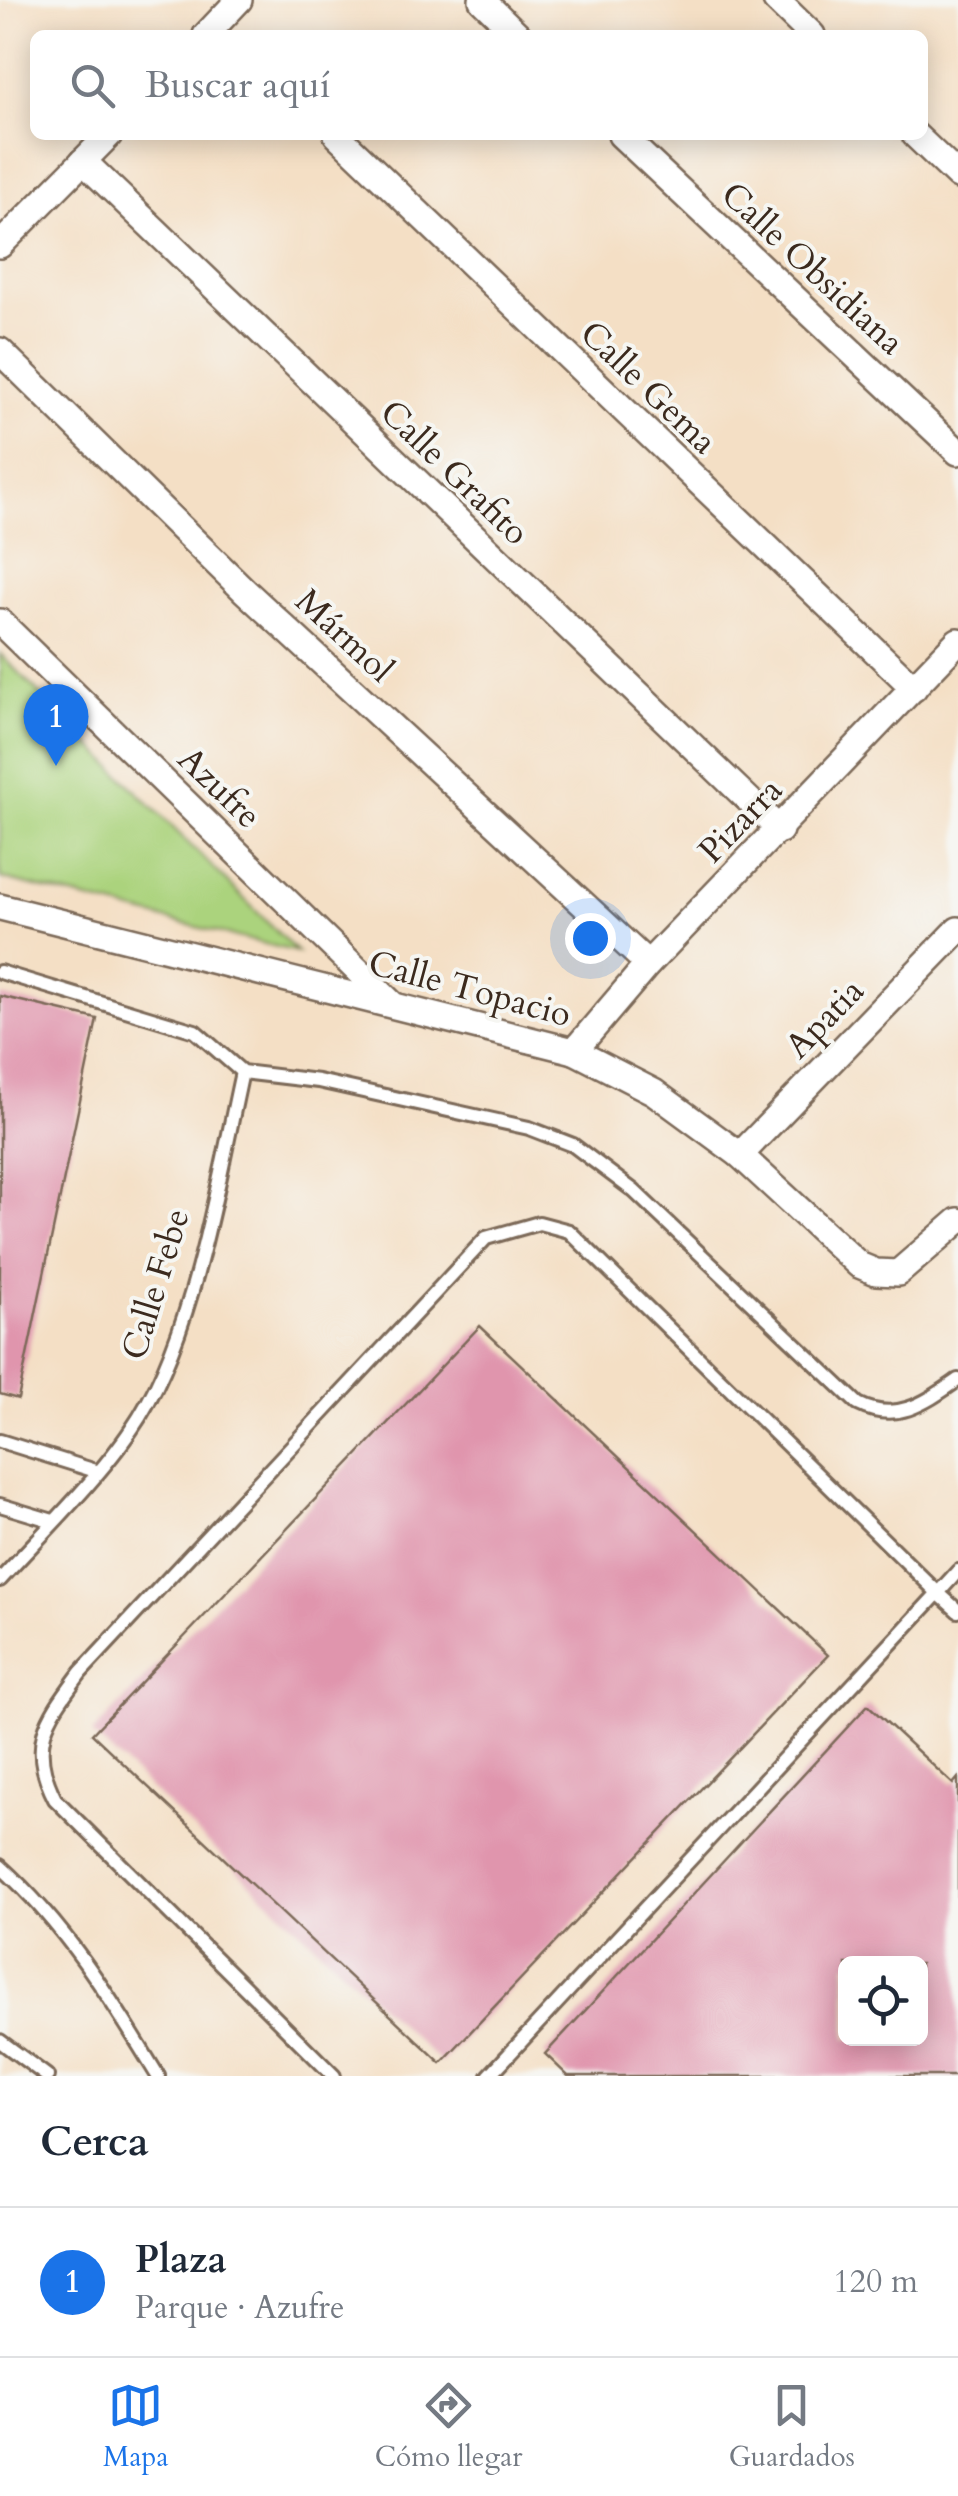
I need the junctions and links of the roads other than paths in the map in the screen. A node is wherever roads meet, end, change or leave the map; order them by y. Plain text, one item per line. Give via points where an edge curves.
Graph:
1 (239, 0) edge
2 (482, 0) edge
3 (788, 4) edge
4 (220, 30) edge
5 (513, 30) edge
6 (808, 30) edge
7 (104, 140) edge
8 (342, 140) edge
9 (627, 140) edge
10 (921, 140) edge
11 (83, 162) junction
12 (958, 176) edge
13 (0, 245) edge
14 (0, 351) edge
15 (958, 452) edge
16 (0, 622) edge
17 (958, 641) edge
18 (914, 688) junction
19 (780, 830) junction
20 (0, 907) edge
21 (958, 930) edge
22 (648, 964) junction
23 (0, 972) edge
24 (391, 1003) junction
25 (574, 1051) junction
26 (242, 1072) junction
27 (740, 1155) junction
28 (958, 1221) edge
29 (958, 1381) edge
30 (0, 1442) edge
31 (96, 1470) junction
32 (0, 1505) edge
33 (53, 1521) junction
34 (958, 1571) edge
35 (0, 1580) edge
36 (938, 1592) junction
37 (958, 1610) edge
38 (0, 1866) edge
39 (0, 2041) edge
40 (48, 2076) edge
41 (158, 2076) edge
42 (334, 2076) edge
43 (488, 2076) edge

1 - 4 street
2 - 5 street
3 - 6 street
7 - 11 street
8 - 18 street, Calle Gema
9 - 15 street, Calle Obsidiana
10 - 12 street
11 - 13 street
11 - 19 street, Calle Grafito
14 - 22 street, Mármol via 245,590
16 - 24 street, Azufre
17 - 18 street, Pizarra
18 - 19 street, Pizarra
19 - 22 street, Pizarra
20 - 24 street, Calle Topacio
21 - 27 street, Apatia
22 - 25 street, Pizarra
23 - 26 lane via 194,1031
24 - 25 street, Calle Topacio
25 - 27 street, Calle Topacio via 654,1092
26 - 29 lane via 318,1081 529,1128 573,1145 634,1191 858,1404 886,1414 908,1411
26 - 31 lane, Calle Febe via 181,1322 131,1430
27 - 28 street, Calle Topacio via 859,1265 876,1272 898,1273
30 - 31 lane
31 - 33 lane, Calle Febe
32 - 33 lane
33 - 35 lane, Calle Febe
34 - 36 lane
36 - 37 lane
36 - 42 lane via 568,1232 539,1223 486,1238 81,1672 48,1716 40,1746 43,1776 55,1799
36 - 43 lane
38 - 41 lane via 97,1976
39 - 40 lane

